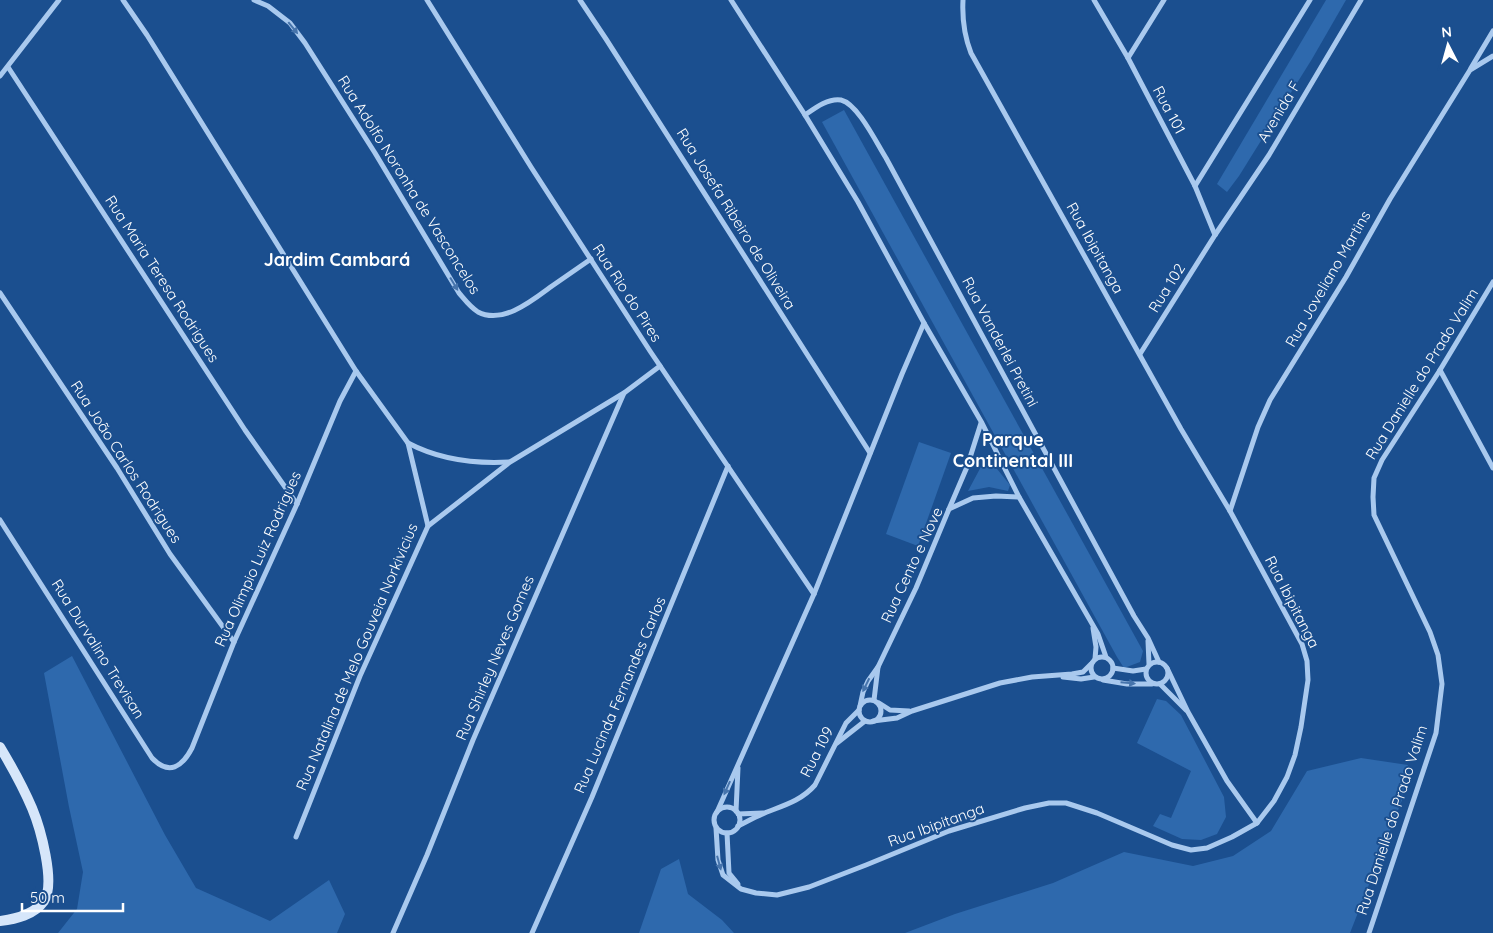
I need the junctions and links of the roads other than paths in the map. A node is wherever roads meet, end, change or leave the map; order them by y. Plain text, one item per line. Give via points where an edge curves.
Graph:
1 (59, 0) edge
2 (123, 0) edge
3 (254, 0) edge
4 (427, 0) edge
5 (580, 0) edge
6 (731, 0) edge
7 (963, 0) edge
8 (1094, 0) edge
9 (1164, 0) edge
10 (1310, 0) edge
11 (1361, 0) edge
12 (1493, 31) edge
13 (1493, 56) edge
14 (1128, 58) junction
15 (8, 67) junction
16 (1470, 70) junction
17 (0, 76) edge
18 (805, 115) junction
19 (1195, 186) junction
20 (1215, 235) junction
21 (591, 259) junction
22 (1493, 282) edge
23 (0, 293) edge
24 (924, 323) junction
25 (1140, 354) junction
26 (660, 366) junction
27 (1440, 370) junction
28 (356, 371) junction
29 (624, 393) junction
30 (982, 423) junction
31 (408, 443) junction
32 (870, 453) junction
33 (510, 462) junction
34 (728, 466) junction
35 (1493, 468) edge
36 (1019, 498) junction
37 (297, 504) junction
38 (949, 509) junction
39 (1230, 511) junction
40 (0, 520) edge
41 (428, 526) junction
42 (814, 594) junction
43 (1093, 625) junction
44 (1148, 638) junction
45 (234, 642) junction
46 (1106, 657) junction
47 (1094, 659) junction
48 (1159, 662) junction
49 (1091, 664) junction
50 (1150, 664) junction
51 (878, 667) junction
52 (1113, 668) junction
53 (1168, 668) junction
54 (1146, 669) junction
55 (1056, 675) junction
56 (1094, 677) junction
57 (1100, 679) junction
58 (1157, 684) junction
59 (876, 702) junction
60 (859, 708) junction
61 (912, 711) junction
62 (1188, 712) junction
63 (865, 720) junction
64 (873, 721) junction
65 (835, 745) junction
66 (0, 747) edge
67 (186, 759) joint
68 (738, 765) junction
69 (716, 812) junction
70 (766, 812) junction
71 (737, 813) junction
72 (1256, 823) junction
73 (738, 826) junction
74 (716, 828) junction
75 (727, 833) junction
76 (296, 837) dead end
77 (741, 889) junction
78 (0, 921) edge
79 (393, 933) edge
80 (532, 933) edge
81 (1368, 933) edge

1 - 15 street
2 - 28 street, Rua Natalina de Melo Gouveia Norkivicius
3 -> 21 street, Rua Adolfo Noronha de Vasconcelos via 290,23 305,43 468,305 480,313 508,313 523,307
4 - 21 street, Rua Rio do Pires
5 - 32 street, Rua Josefa Ribeiro de Oliveira
6 - 18 street
7 - 25 street, Rua Ibipitanga via 965,38 971,53
8 - 14 street, Rua 101
9 - 14 street
10 - 19 street
11 - 20 street, Avenida F via 1269,155
12 - 16 street, Rua Joveliano Martins
13 - 16 street, Rua Joveliano Martins
14 - 19 street, Rua 101
15 - 17 street
15 - 37 street, Rua Maria Teresa Rodrigues via 234,414
16 - 39 street, Rua Joveliano Martins via 1270,400
18 - 24 street via 858,202
18 - 44 street, Rua Vanderlei Pretini via 822,104 840,100 849,104 860,117 890,166
19 - 20 street, Rua 101
20 - 25 street, Rua 102
21 - 26 street, Rua Rio do Pires
22 - 27 street, Rua Danielle do Prado Valim
23 - 45 street, Rua João Carlos Rodrigues via 117,468 170,554
24 - 30 street
24 - 32 street
25 - 39 street, Rua Ibipitanga
26 - 29 street
26 - 34 street, Rua Rio do Pires
27 - 35 street
27 - 81 street, Rua Danielle do Prado Valim via 1401,428 1374,478 1374,515 1430,632 1438,655 1442,684 1436,733
28 - 31 street, Rua Natalina de Melo Gouveia Norkivicius
28 - 37 street, Rua Olimpio Luiz Rodrigues via 330,422
29 - 33 street
29 - 79 street, Rua Shirley Neves Gomes
30 - 36 street
30 - 38 street
31 - 33 street via 425,452 463,461 484,464
31 - 41 street, Rua Natalina de Melo Gouveia Norkivicius
32 - 42 street
33 - 41 street
34 - 42 street, Rua Rio do Pires
34 - 80 street, Rua Lucinda Fernandes Carlos
36 - 38 street, Rua Cento e Nove via 973,498
36 - 43 street
37 - 45 street, Rua Olimpio Luiz Rodrigues
38 - 51 street, Rua Cento e Nove
39 - 72 street, Rua Ibipitanga via 1295,628 1307,661 1308,680 1295,755 1274,802
40 - 67 street, Rua Durvalino Trevisan via 152,758 159,766 168,768 178,766
41 - 76 street, Rua Natalina de Melo Gouveia Norkivicius via 360,676
42 - 68 street
43 - 46 street
43 - 47 street
44 - 48 street
44 - 50 street
45 - 67 street, Rua Olimpio Luiz Rodrigues
46 - 47 street
46 - 52 street
47 - 49 street
48 - 50 street
48 - 53 street
49 - 55 street via 1083,672
49 - 56 street
50 - 54 street
51 - 59 street
51 -> 60 street, Rua 109 via 868,681
52 - 54 street
52 - 57 street via 1109,677
53 - 58 street via 1167,678
53 - 62 street
54 - 58 street via 1149,681
55 - 56 street via 1070,679
55 - 61 street via 1000,683
56 - 57 street
57 -> 58 street via 1127,684
58 - 62 street
59 - 60 street via 868,699
59 - 61 street via 890,710
59 - 64 street via 881,714
60 - 63 street via 861,718
60 - 65 street, Rua 109 via 846,723
61 - 64 street via 896,718
62 - 72 street via 1227,781
63 - 64 street
63 - 65 street
65 - 70 street, Rua 109 via 808,794
66 - 78 main road via 32,809 43,844 48,884 45,900 34,911
68 -> 69 street
68 - 71 street
69 - 71 street via 728,807
69 - 74 street via 713,820
70 - 71 street, Rua 109
70 - 73 street, Rua 109
71 - 73 street
72 - 77 street, Rua Ibipitanga via 1207,848 1191,850 1097,813 1066,803 1049,803 949,831 809,887 777,895
73 - 75 street
74 - 75 street
74 -> 77 street, Rua Ibipitanga via 718,860 723,875
75 - 77 street via 729,873

